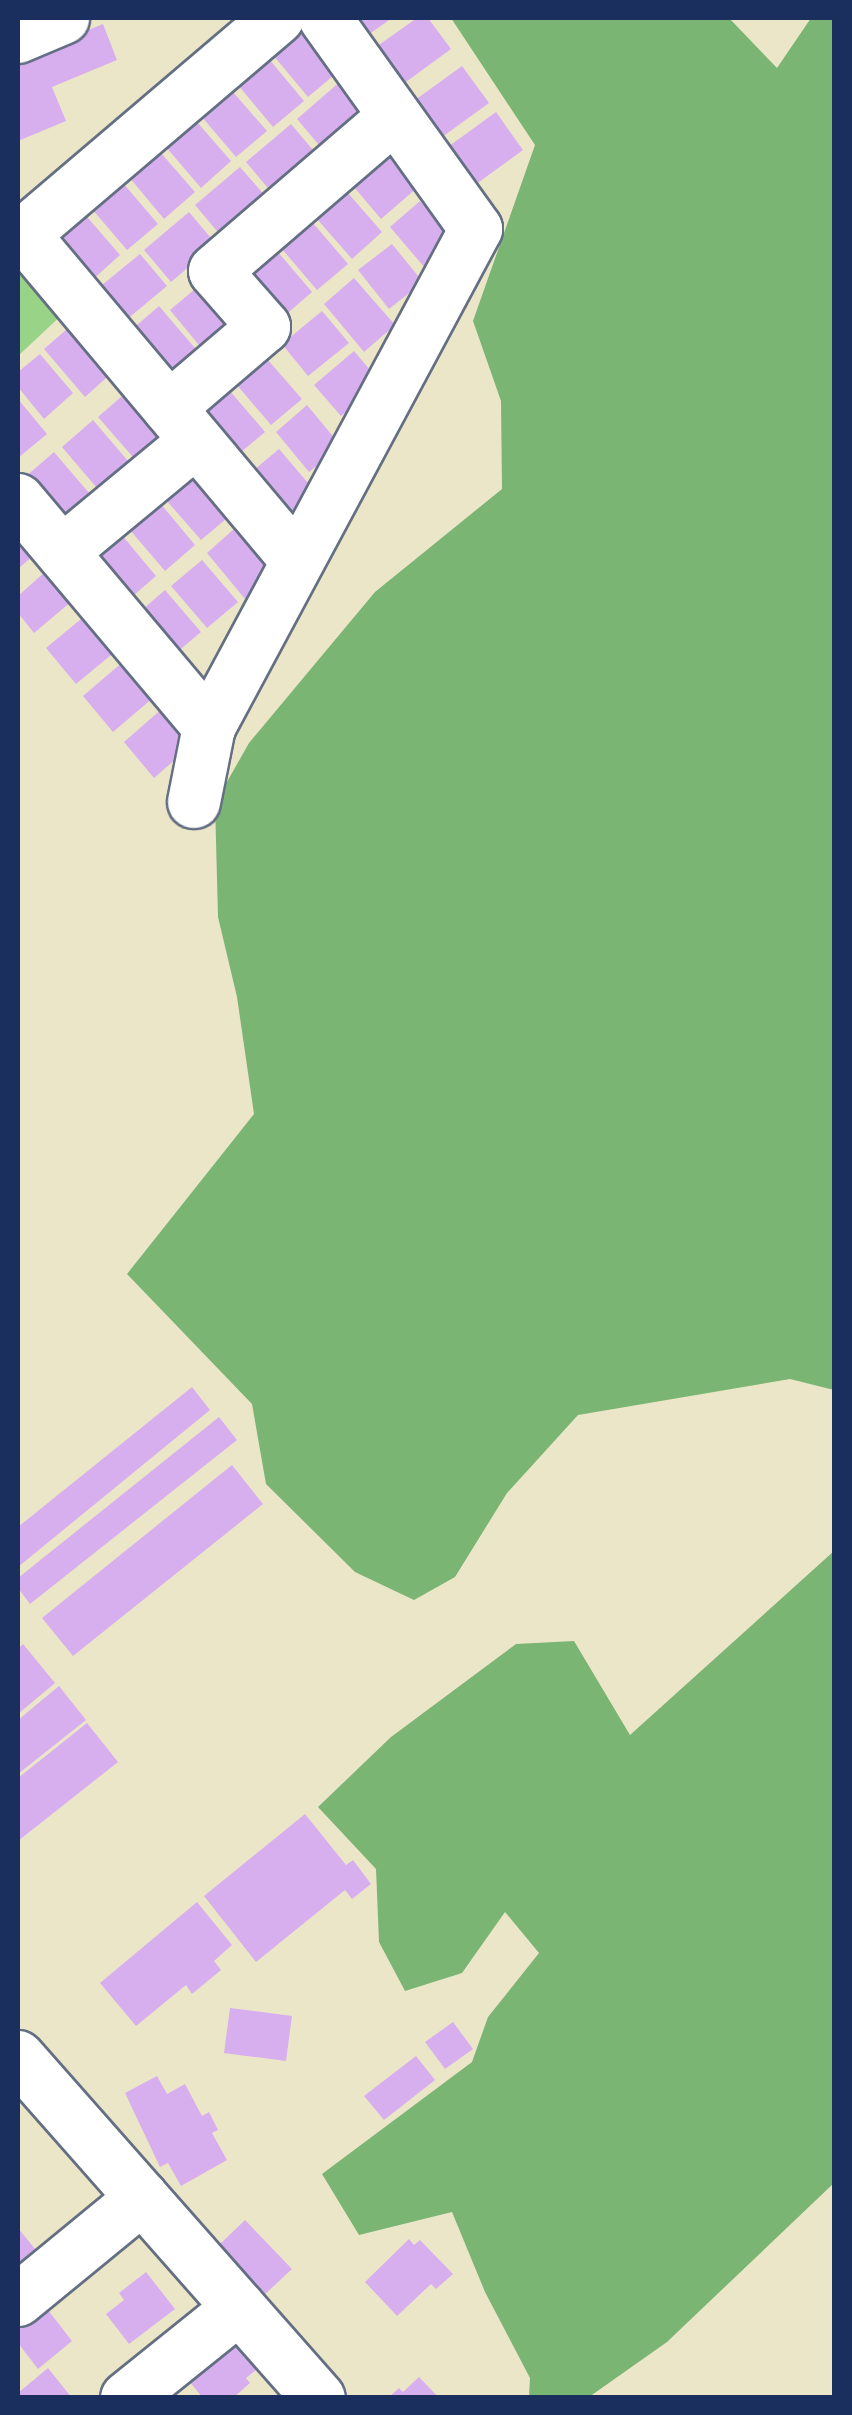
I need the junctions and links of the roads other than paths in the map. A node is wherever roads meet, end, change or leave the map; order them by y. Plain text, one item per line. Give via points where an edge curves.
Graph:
1 (63, 18) edge
2 (278, 18) edge
3 (326, 18) edge
4 (18, 37) edge
5 (394, 117) junction
6 (20, 236) edge
7 (183, 424) junction
8 (18, 500) edge
9 (62, 552) junction
10 (296, 559) junction
11 (209, 726) junction
12 (194, 802) dead end
13 (18, 2057) edge
14 (142, 2198) junction
15 (18, 2300) edge
16 (239, 2308) junction
17 (127, 2398) edge
18 (319, 2398) edge

1 - 4 street
2 - 6 street
3 - 5 street
5 - 7 street via 215,272 264,327
5 - 10 street via 476,229
6 - 7 street
7 - 9 street
7 - 10 street
8 - 9 street
9 - 11 street
10 - 11 street
11 - 12 street
13 - 14 street
14 - 15 street
14 - 16 street
16 - 17 street
16 - 18 street

